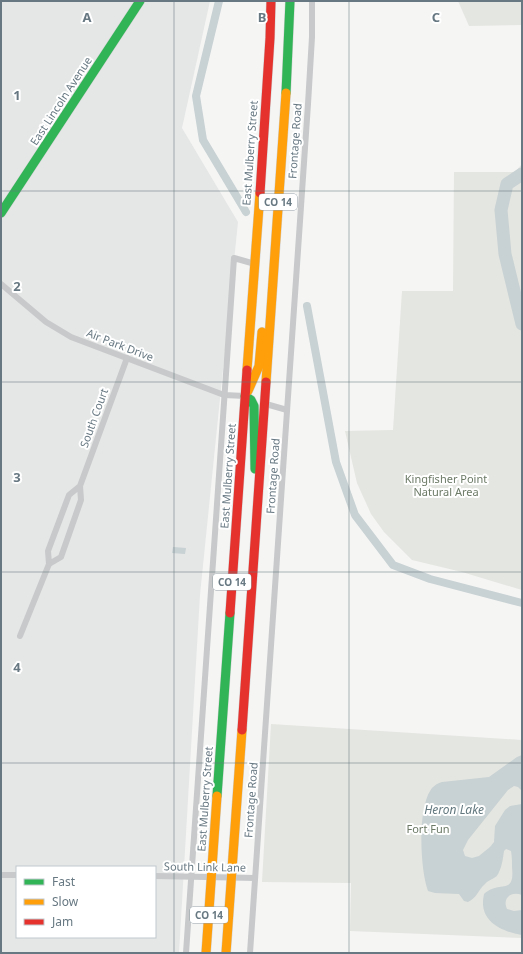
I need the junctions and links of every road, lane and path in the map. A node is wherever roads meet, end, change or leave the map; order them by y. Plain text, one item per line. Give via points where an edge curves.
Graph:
1 (140, 1) edge
2 (271, 1) edge
3 (290, 1) edge
4 (312, 1) edge
5 (281, 154) junction
6 (1, 213) edge
7 (255, 264) junction
8 (1, 284) edge
9 (127, 358) junction
10 (224, 395) junction
11 (246, 396) junction
12 (266, 404) junction
13 (287, 410) junction
14 (80, 486) junction
15 (258, 510) junction
16 (49, 564) junction
17 (20, 636) dead end
18 (1, 875) edge
19 (16, 875) edge
20 (156, 876) edge
21 (191, 876) junction
22 (211, 877) junction
23 (232, 878) junction
24 (255, 878) junction
25 (186, 953) edge
26 (206, 953) edge
27 (226, 953) edge
28 (250, 953) edge

1 - 6 main road, East Lincoln Avenue
2 - 7 main road, East Mulberry Street / CO 14
3 - 5 main road, CO 14
4 - 13 street, Frontage Road via 308,104
5 - 11 main road via 269,241 259,366
5 - 12 main road, CO 14
7 - 10 street via 234,258
7 - 11 main road, East Mulberry Street / CO 14
8 - 9 street, Air Park Drive via 59,330
9 - 10 street, Air Park Drive
9 - 14 street, South Court
10 - 11 street, Air Park Drive
10 - 21 street
11 - 15 main road via 254,406
11 - 22 main road, East Mulberry Street / CO 14
12 - 13 street
12 - 15 main road, CO 14
13 - 24 street, Frontage Road
14 - 16 street, South Court via 69,495 48,550
14 - 16 street, South Court via 81,500 61,557
15 - 23 main road, CO 14
16 - 17 street, South Court
18 - 19 street
20 - 21 street, South Link Lane
21 - 22 street, South Link Lane
21 - 25 street
22 - 23 street, South Link Lane
22 - 26 main road, East Mulberry Street / CO 14
23 - 24 street, South Link Lane
23 - 27 main road, CO 14
24 - 28 street, Frontage Road

